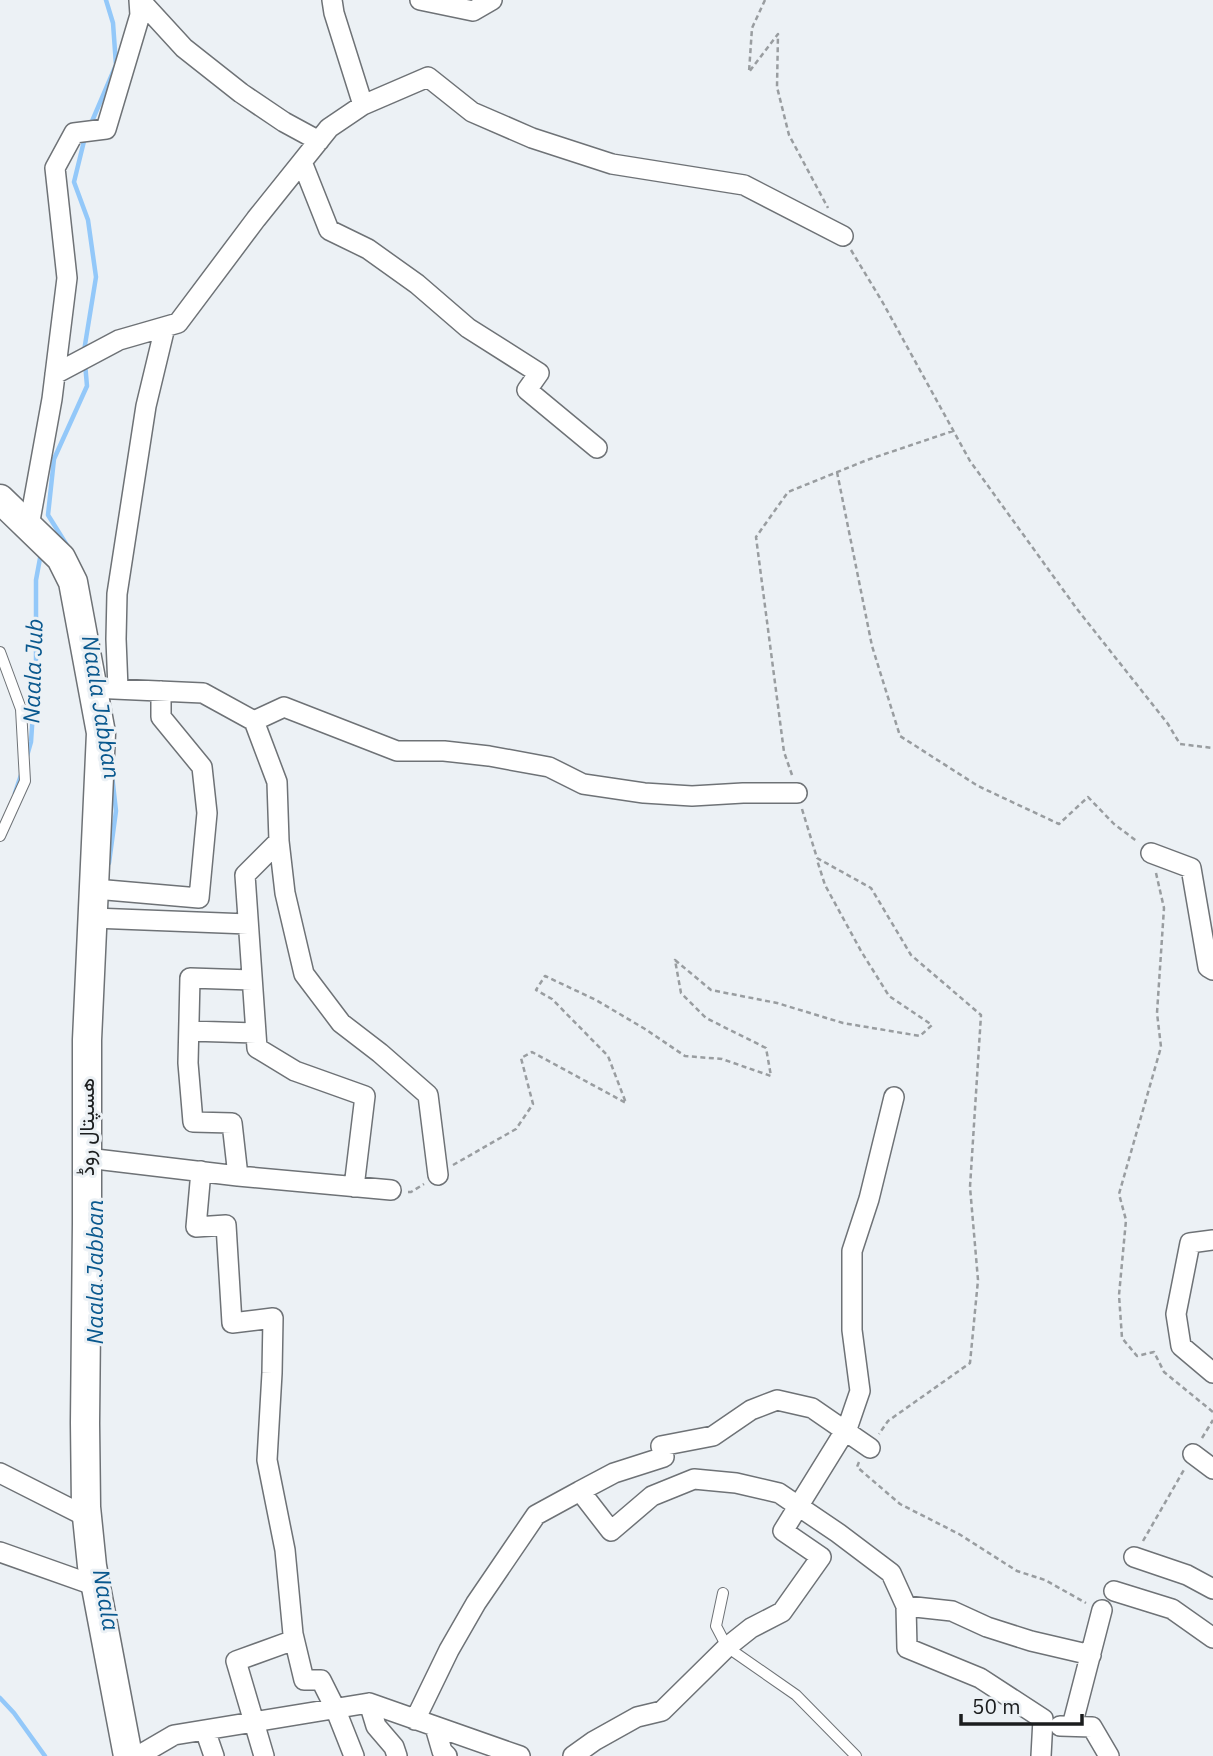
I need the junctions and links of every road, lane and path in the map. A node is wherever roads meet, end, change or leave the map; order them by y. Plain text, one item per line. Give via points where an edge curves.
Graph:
1 (140, 0) edge
2 (332, 0) edge
3 (420, 0) edge
4 (492, 0) edge
5 (765, 0) edge
6 (363, 105) junction
7 (319, 141) junction
8 (302, 162) junction
9 (843, 236) junction
10 (165, 327) junction
11 (55, 374) junction
12 (953, 430) junction
13 (597, 448) dead end
14 (837, 472) junction
15 (0, 499) edge
16 (29, 526) junction
17 (0, 652) edge
18 (105, 688) junction
19 (161, 691) junction
20 (254, 720) junction
21 (1213, 748) edge
22 (797, 793) junction
23 (0, 836) edge
24 (279, 841) junction
25 (1151, 853) junction
26 (817, 858) junction
27 (102, 890) junction
28 (100, 918) junction
29 (248, 924) junction
30 (1213, 970) edge
31 (252, 980) junction
32 (189, 1031) junction
33 (256, 1033) junction
34 (894, 1097) dead end
35 (87, 1158) junction
36 (201, 1171) junction
37 (438, 1175) junction
38 (238, 1176) junction
39 (354, 1187) junction
40 (391, 1190) joint
41 (1213, 1240) edge
42 (1213, 1373) edge
43 (1213, 1412) edge
44 (1213, 1420) edge
45 (845, 1431) junction
46 (870, 1448) junction
47 (1193, 1454) junction
48 (1213, 1469) edge
49 (0, 1474) edge
50 (580, 1492) junction
51 (799, 1506) junction
52 (87, 1517) junction
53 (0, 1552) edge
54 (1134, 1557) joint
55 (96, 1586) junction
56 (1213, 1589) edge
57 (1114, 1591) dead end
58 (723, 1593) dead end
59 (906, 1606) junction
60 (1102, 1610) joint
61 (1213, 1638) edge
62 (295, 1640) junction
63 (727, 1647) junction
64 (1091, 1655) junction
65 (369, 1703) junction
66 (335, 1708) junction
67 (415, 1720) junction
68 (255, 1721) junction
69 (1043, 1725) junction
70 (1072, 1726) junction
71 (435, 1727) junction
72 (205, 1730) junction
73 (500, 1752) edge
74 (586, 1753) edge
75 (128, 1756) edge
76 (138, 1756) edge
77 (214, 1756) edge
78 (264, 1756) edge
79 (354, 1756) edge
80 (397, 1756) edge
81 (447, 1756) edge
82 (520, 1756) edge
83 (856, 1756) edge
84 (1041, 1756) edge
85 (1109, 1756) edge

1 - 7 street via 184,48 252,100
1 - 11 street via 140,15 106,129 74,133 55,168 67,278
2 - 6 street
3 - 4 street via 473,11
5 - 9 path via 752,28 749,72 778,34 776,87 789,135
6 - 7 street via 329,128
6 - 9 street via 428,77 472,112 532,138 612,164 744,185
7 - 8 street
8 - 10 street via 178,323
8 - 13 street via 329,230 368,249 468,328 539,373 527,390
9 - 12 path
10 - 11 street via 119,340
10 - 18 street via 146,406 117,594 116,639
11 - 16 street
12 - 14 path
12 - 21 path via 970,461 1069,598 1180,744
14 - 22 path via 788,492 756,537 784,752
14 - 25 path via 872,646 900,736 978,786 1059,824 1088,797
15 - 16 main road
16 - 18 main road, ھسپتال روڈ via 61,558 73,582
17 - 23 lane via 21,709 25,781
18 - 19 street
18 - 27 main road, ھسپتال روڈ
19 - 20 street via 203,693
19 - 27 street via 161,717 202,767 207,813 200,898
20 - 22 street via 284,707 397,751 489,756 549,767 583,784 644,793
20 - 24 street via 277,782
22 - 26 path
24 - 29 street via 245,874
24 - 37 street via 285,893 304,974 341,1023 428,1096
25 - 30 street via 1191,868 1208,967
25 - 43 path via 1164,908 1157,1013 1161,1046 1119,1194 1126,1220 1119,1295 1122,1338 1137,1356 1154,1352 1164,1372
26 - 37 path via 825,885 889,996 932,1025 920,1036 843,1023 711,990 675,960 681,993 706,1018 766,1048 771,1076 722,1059 685,1056 596,1000 545,976 536,990 552,999 608,1056 626,1103 532,1052 521,1058 533,1104 516,1129
26 - 46 path via 871,888 911,955 981,1015 970,1188 978,1280 971,1363 888,1421
27 - 28 main road, ھسپتال روڈ
28 - 29 street
28 - 35 main road, ھسپتال روڈ via 87,1040
29 - 31 street
31 - 32 street via 190,978
31 - 33 street
32 - 33 street
32 - 38 street via 192,1122 232,1123
33 - 39 street via 257,1048 295,1071 365,1096
34 - 45 street via 852,1251 852,1330 860,1391
35 - 36 street
35 - 52 main road, ھسپتال روڈ
36 - 38 street
36 - 62 street via 196,1227 226,1225 232,1323 273,1318 267,1460 285,1550
37 - 40 path via 411,1192
38 - 39 street
39 - 40 street
41 - 42 street via 1190,1243 1176,1314 1181,1346
44 - 47 path
45 - 46 street
45 - 50 street via 812,1408 777,1400 751,1410 713,1436 661,1446 664,1458 614,1474
45 - 51 street
46 - 60 path via 857,1467 900,1504 1017,1571
47 - 48 street
47 - 54 path
49 - 52 street
50 - 51 street via 611,1531 652,1496 694,1479 779,1493
50 - 67 street via 536,1515 476,1603
51 - 59 street via 891,1573
51 - 63 street via 783,1531 821,1557 782,1612
52 - 55 main road, ھسپتال روڈ
53 - 55 street
54 - 56 street
55 - 75 main road, ھسپتال روڈ
57 - 61 street via 1172,1609
58 - 63 lane via 716,1626
59 - 64 street via 952,1611 1031,1641
59 - 69 street via 907,1648 980,1678 1043,1719
60 - 64 street
62 - 66 street via 304,1680 321,1681
62 - 68 street via 236,1661
63 - 74 street via 662,1711 637,1717 594,1741
63 - 83 lane via 796,1695
64 - 70 street
65 - 66 street
65 - 67 street
65 - 80 street via 376,1726
66 - 68 street
66 - 79 street
67 - 71 street
68 - 72 street
68 - 78 street
69 - 70 street
69 - 84 street
70 - 85 street via 1092,1727
71 - 73 street
71 - 81 street
72 - 76 street via 174,1735
72 - 77 street
73 - 82 street

